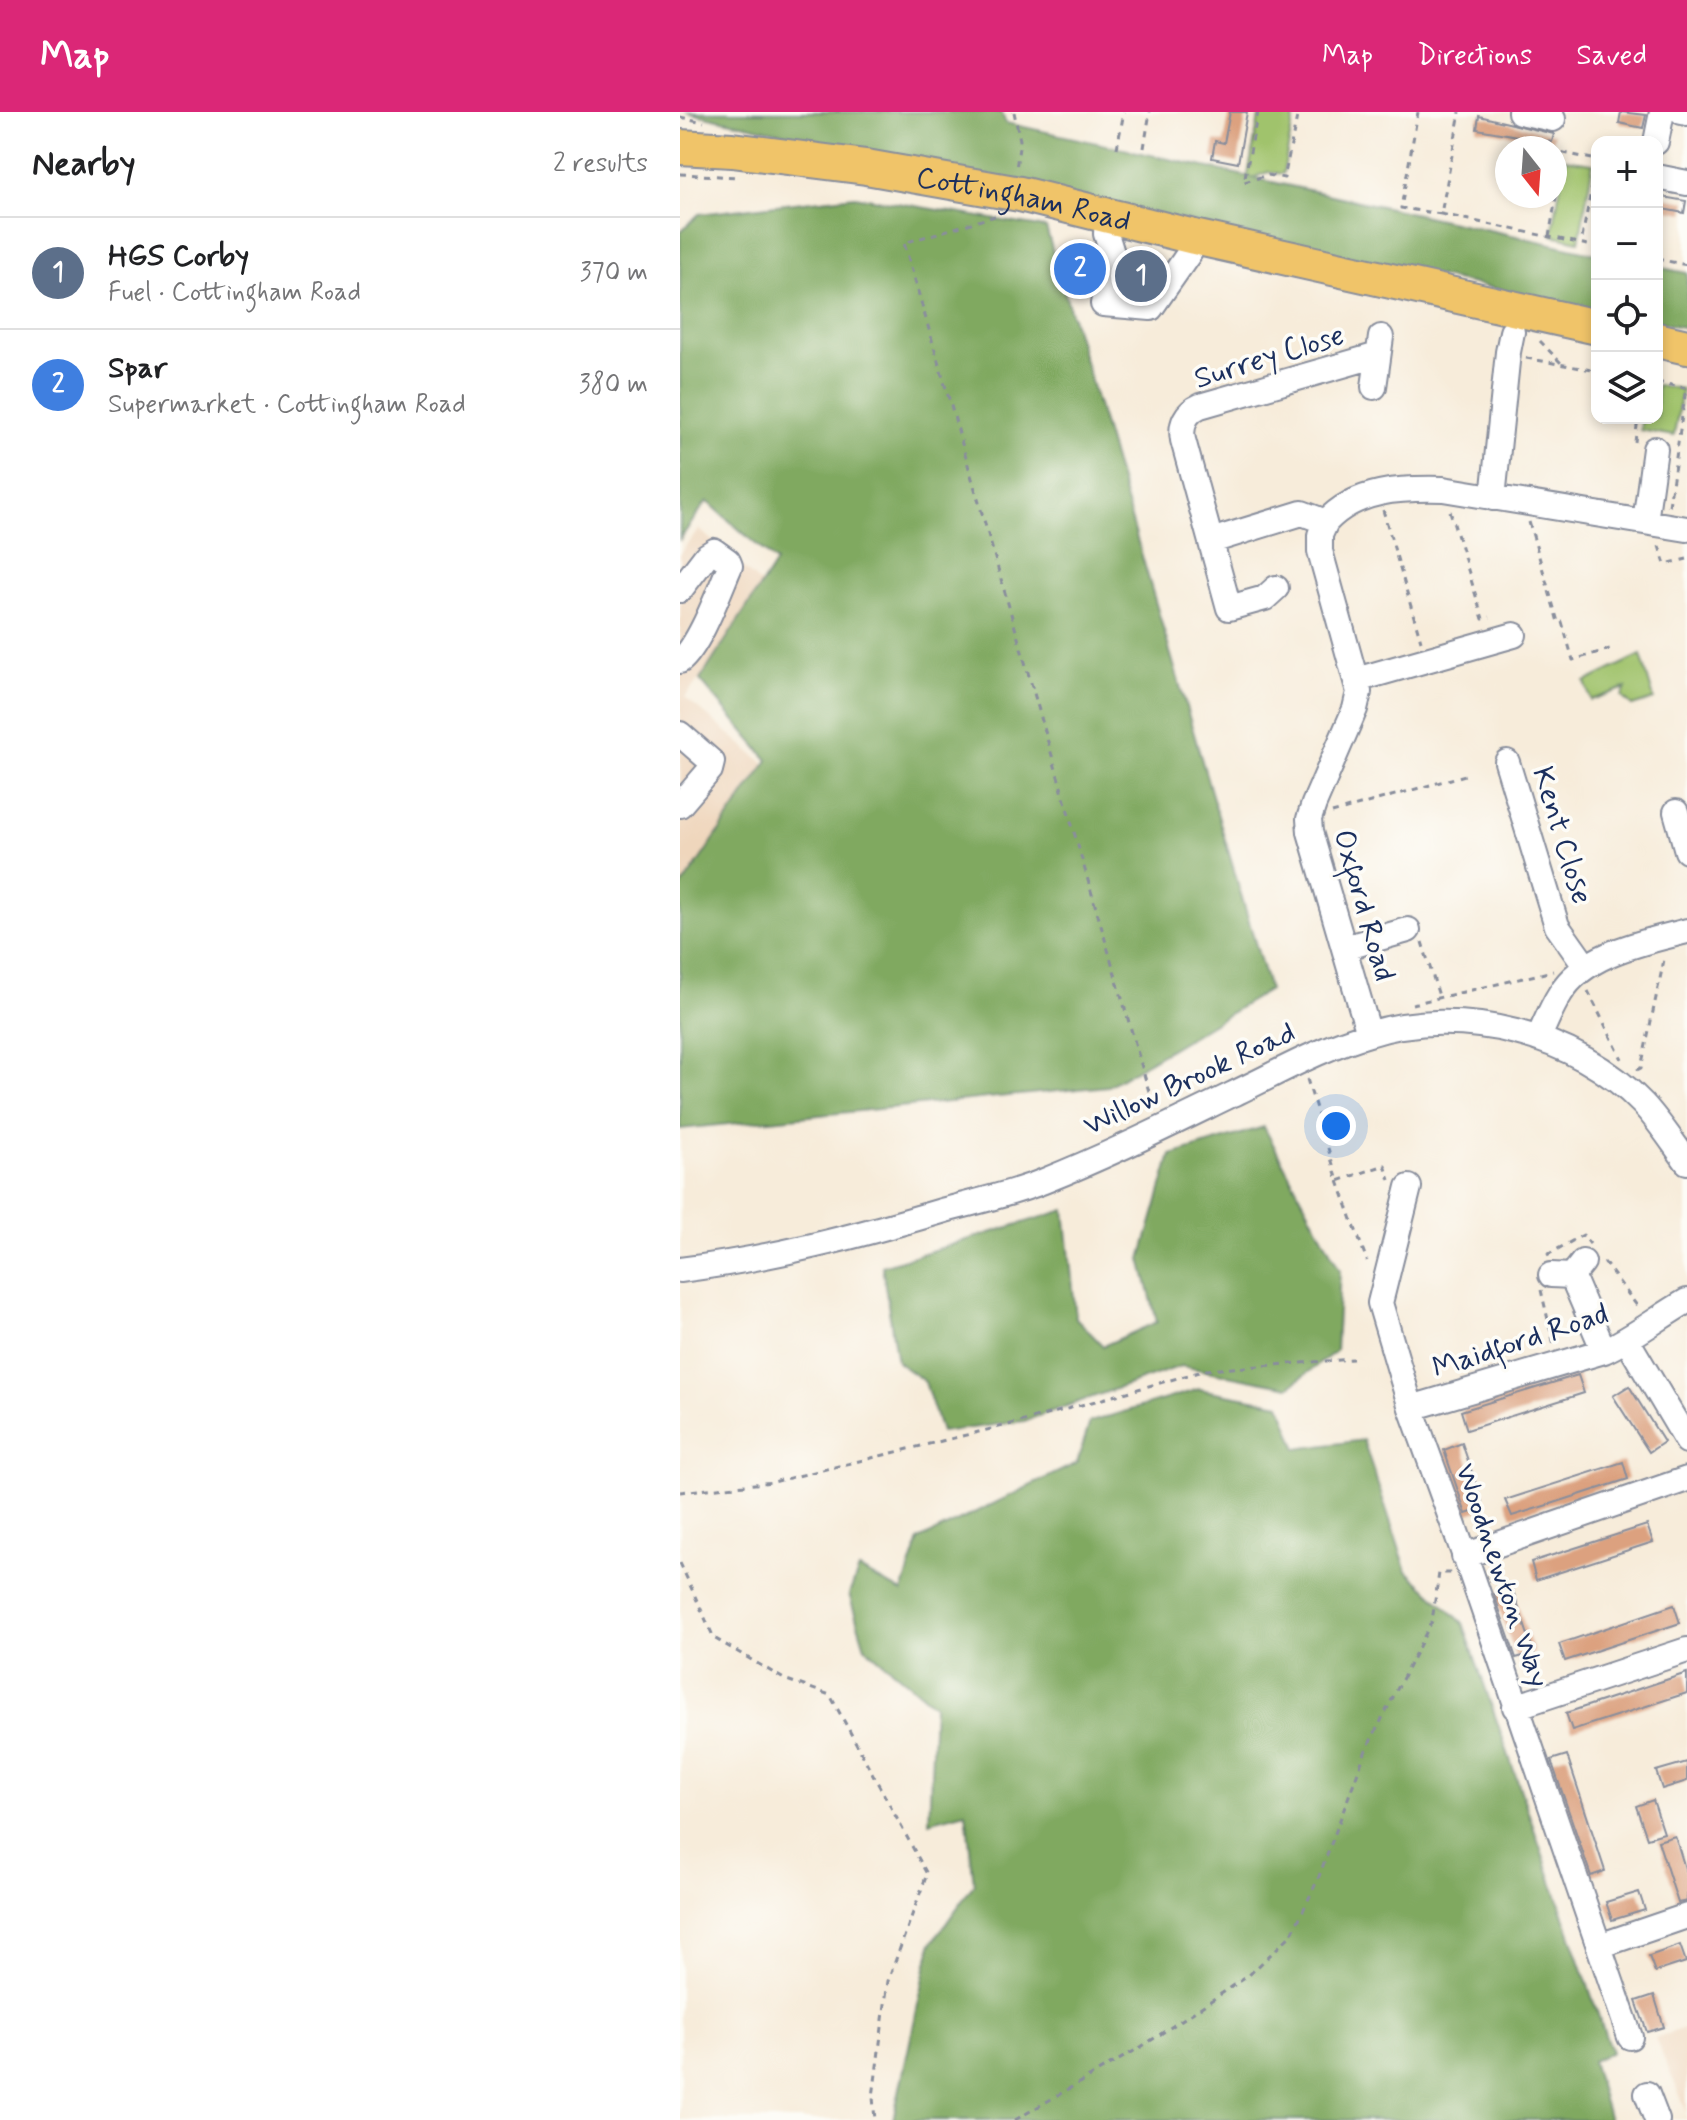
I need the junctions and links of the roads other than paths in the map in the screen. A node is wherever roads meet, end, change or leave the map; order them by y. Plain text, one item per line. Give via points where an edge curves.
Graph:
1 (1520, 112) edge
2 (1662, 112) edge
3 (1553, 119) dead end
4 (1657, 136) edge
5 (680, 147) edge
6 (1663, 178) edge
7 (1687, 183) edge
8 (1107, 216) junction
9 (1194, 237) junction
10 (1591, 326) edge
11 (1512, 332) dead end
12 (1663, 341) edge
13 (1687, 347) edge
14 (1374, 387) dead end
15 (1655, 449) dead end
16 (1493, 498) junction
17 (1326, 522) junction
18 (1663, 525) edge
19 (1211, 541) junction
20 (1276, 588) dead end
21 (680, 590) edge
22 (1500, 630) road end
23 (680, 661) edge
24 (1356, 680) junction
25 (680, 734) edge
26 (1507, 762) dead end
27 (680, 805) edge
28 (1676, 812) dead end
29 (1687, 851) edge
30 (1408, 930) road end
31 (1679, 933) edge
32 (1344, 948) junction
33 (1583, 970) junction
34 (1369, 1034) junction
35 (1538, 1039) junction
36 (1687, 1162) edge
37 (1409, 1187) dead end
38 (680, 1270) edge
39 (1569, 1271) dead end
40 (1687, 1301) edge
41 (1627, 1340) junction
42 (1604, 1351) junction
43 (1411, 1408) junction
44 (1687, 1441) edge
45 (1687, 1479) edge
46 (1467, 1564) junction
47 (1687, 1650) edge
48 (1515, 1707) junction
49 (1687, 1916) edge
50 (1599, 1946) junction
51 (1630, 2037) dead end
52 (1647, 2094) dead end
53 (1657, 2120) edge

1 - 3 street
2 - 4 street
5 - 8 highway, Cottingham Road via 866,167 1020,194
6 - 7 street
8 - 9 highway, Cottingham Road
8 - 9 street via 1112,253 1103,304 1151,308 1190,252
9 - 10 highway, Cottingham Road
11 - 16 street
12 - 13 highway
14 - 19 street, Surrey Close via 1379,346 1190,412 1181,434
15 - 18 street
16 - 17 street via 1443,489 1378,493 1342,506
16 - 18 street
17 - 19 street via 1302,513
17 - 24 street, Oxford Road via 1320,551
19 - 20 street, Surrey Close via 1229,608 1265,598
21 - 23 street via 714,551 728,561 707,616
22 - 24 street via 1427,660
24 - 32 street, Oxford Road via 1355,709 1309,819
25 - 27 street via 712,762
26 - 33 street, Kent Close via 1557,926
28 - 29 street
30 - 32 street
31 - 33 street via 1621,950
32 - 34 street, Oxford Road
33 - 35 street via 1561,991
34 - 35 street, Willow Brook Road via 1461,1024
34 - 38 street, Willow Brook Road via 1042,1182 869,1233
35 - 36 street, Willow Brook Road via 1622,1077
37 - 43 street, Woodnewton Way via 1380,1303
39 - 42 street
40 - 41 street, Maidford Road
41 - 42 street, Maidford Road
41 - 44 street
42 - 43 street, Maidford Road
43 - 46 street, Woodnewton Way
45 - 46 street
46 - 48 street, Woodnewton Way
47 - 48 street
48 - 50 street, Woodnewton Way
49 - 50 street
50 - 51 street, Woodnewton Way
52 - 53 street

